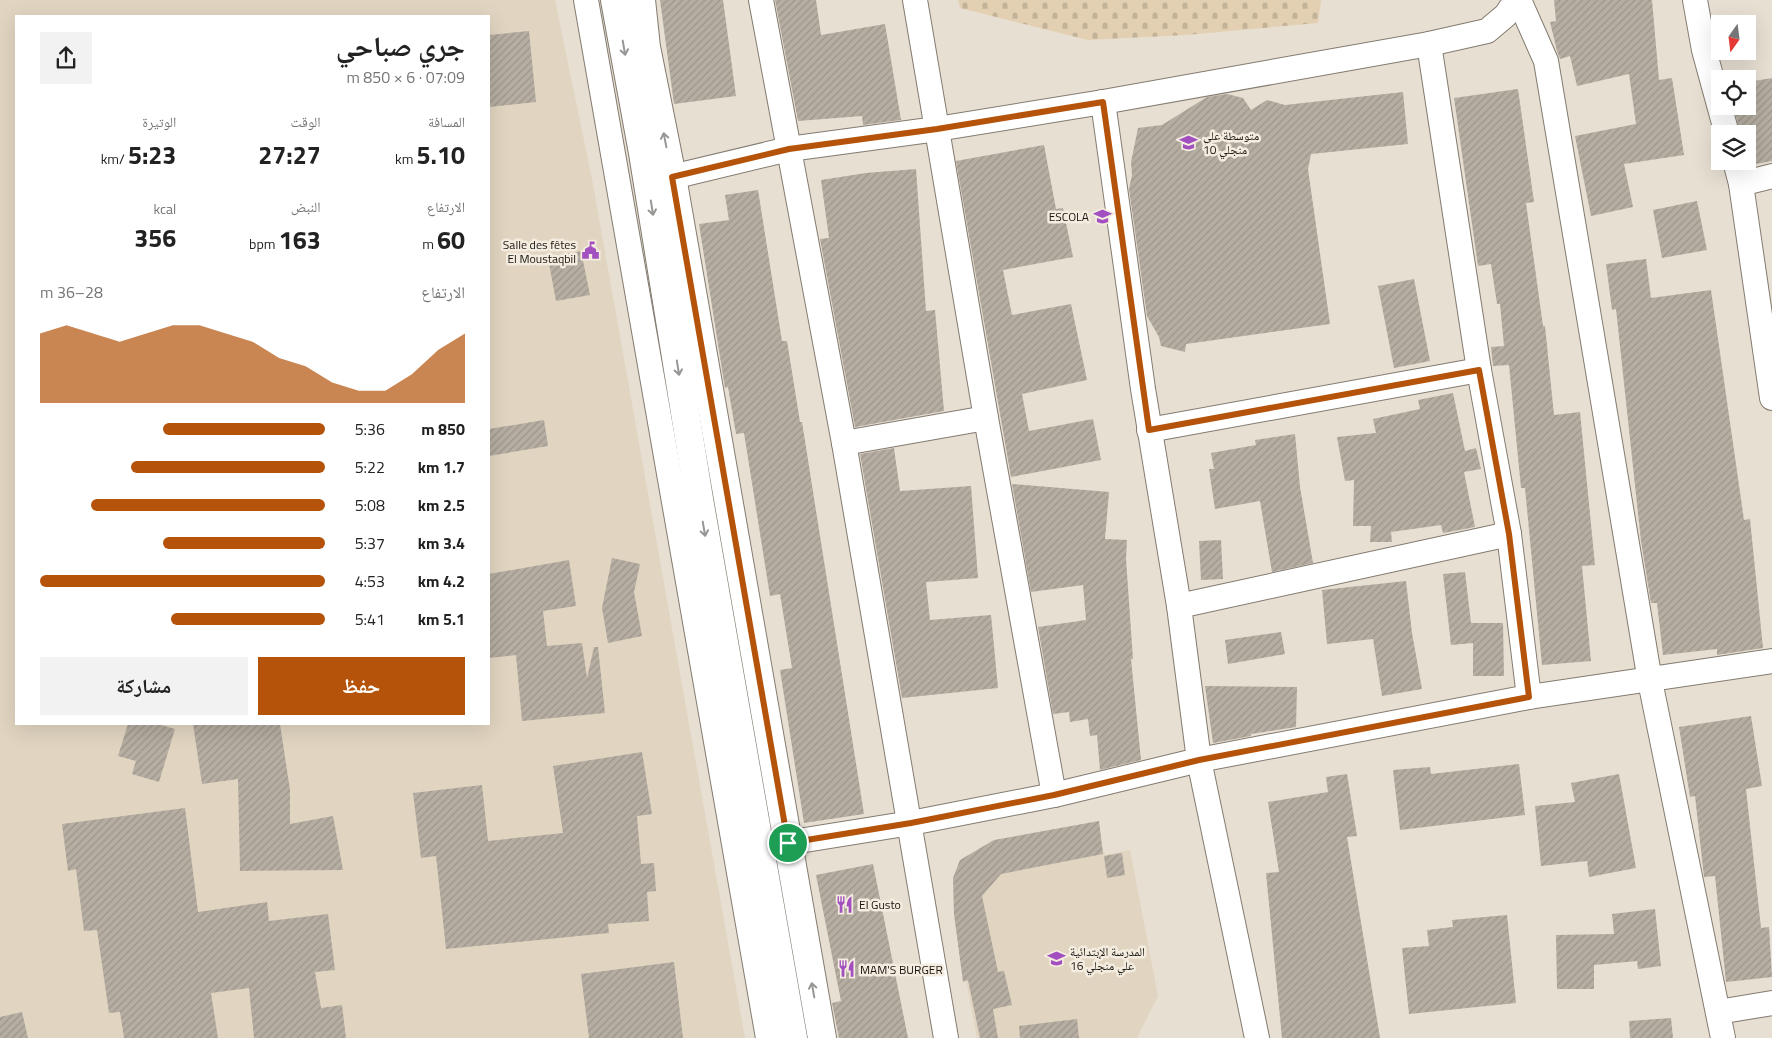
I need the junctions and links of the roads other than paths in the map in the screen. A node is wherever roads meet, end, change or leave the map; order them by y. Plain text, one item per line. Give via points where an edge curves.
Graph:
1 (586, 0) edge
2 (615, 0) edge
3 (640, 0) edge
4 (760, 0) edge
5 (915, 0) edge
6 (1518, 0) edge
7 (1695, 0) edge
8 (1429, 44) junction
9 (1103, 102) junction
10 (1725, 125) edge
11 (937, 129) junction
12 (789, 149) junction
13 (1737, 170) edge
14 (1772, 176) edge
15 (672, 177) junction
16 (1741, 184) junction
17 (1479, 370) junction
18 (1772, 398) edge
19 (986, 418) junction
20 (1149, 430) junction
21 (844, 443) junction
22 (1509, 534) junction
23 (1179, 606) junction
24 (1772, 661) edge
25 (1650, 680) junction
26 (1529, 697) junction
27 (1199, 760) junction
28 (1054, 795) junction
29 (911, 823) junction
30 (788, 843) junction
31 (747, 849) junction
32 (1772, 1002) edge
33 (1718, 1012) junction
34 (768, 1038) edge
35 (793, 1038) edge
36 (822, 1038) edge
37 (946, 1038) edge
38 (1256, 1038) edge
39 (1722, 1038) edge

1 - 31 street
2 -> 31 main road
15 -> 3 main road
4 - 12 street
5 - 11 street
6 - 8 street via 1487,32
6 - 25 street via 1546,61
7 - 10 street via 1704,50
8 - 9 street
8 - 17 street
9 - 11 street
9 - 20 street
11 - 12 street
11 - 19 street
12 - 15 street
12 - 21 street
13 - 16 street
14 - 16 street
15 - 30 main road
16 - 18 street
17 - 20 street
17 - 22 street
19 - 21 street
19 - 28 street
20 - 23 street
21 - 29 street
22 - 23 street
22 - 26 street
23 - 27 street
24 - 25 street
25 - 26 street
25 - 33 street
26 - 27 street
27 - 28 street
27 - 38 street
28 - 29 street
29 - 30 street
29 - 37 street
30 - 31 street
36 -> 30 main road
31 - 34 street
31 - 35 main road
32 - 33 street
33 - 39 street

